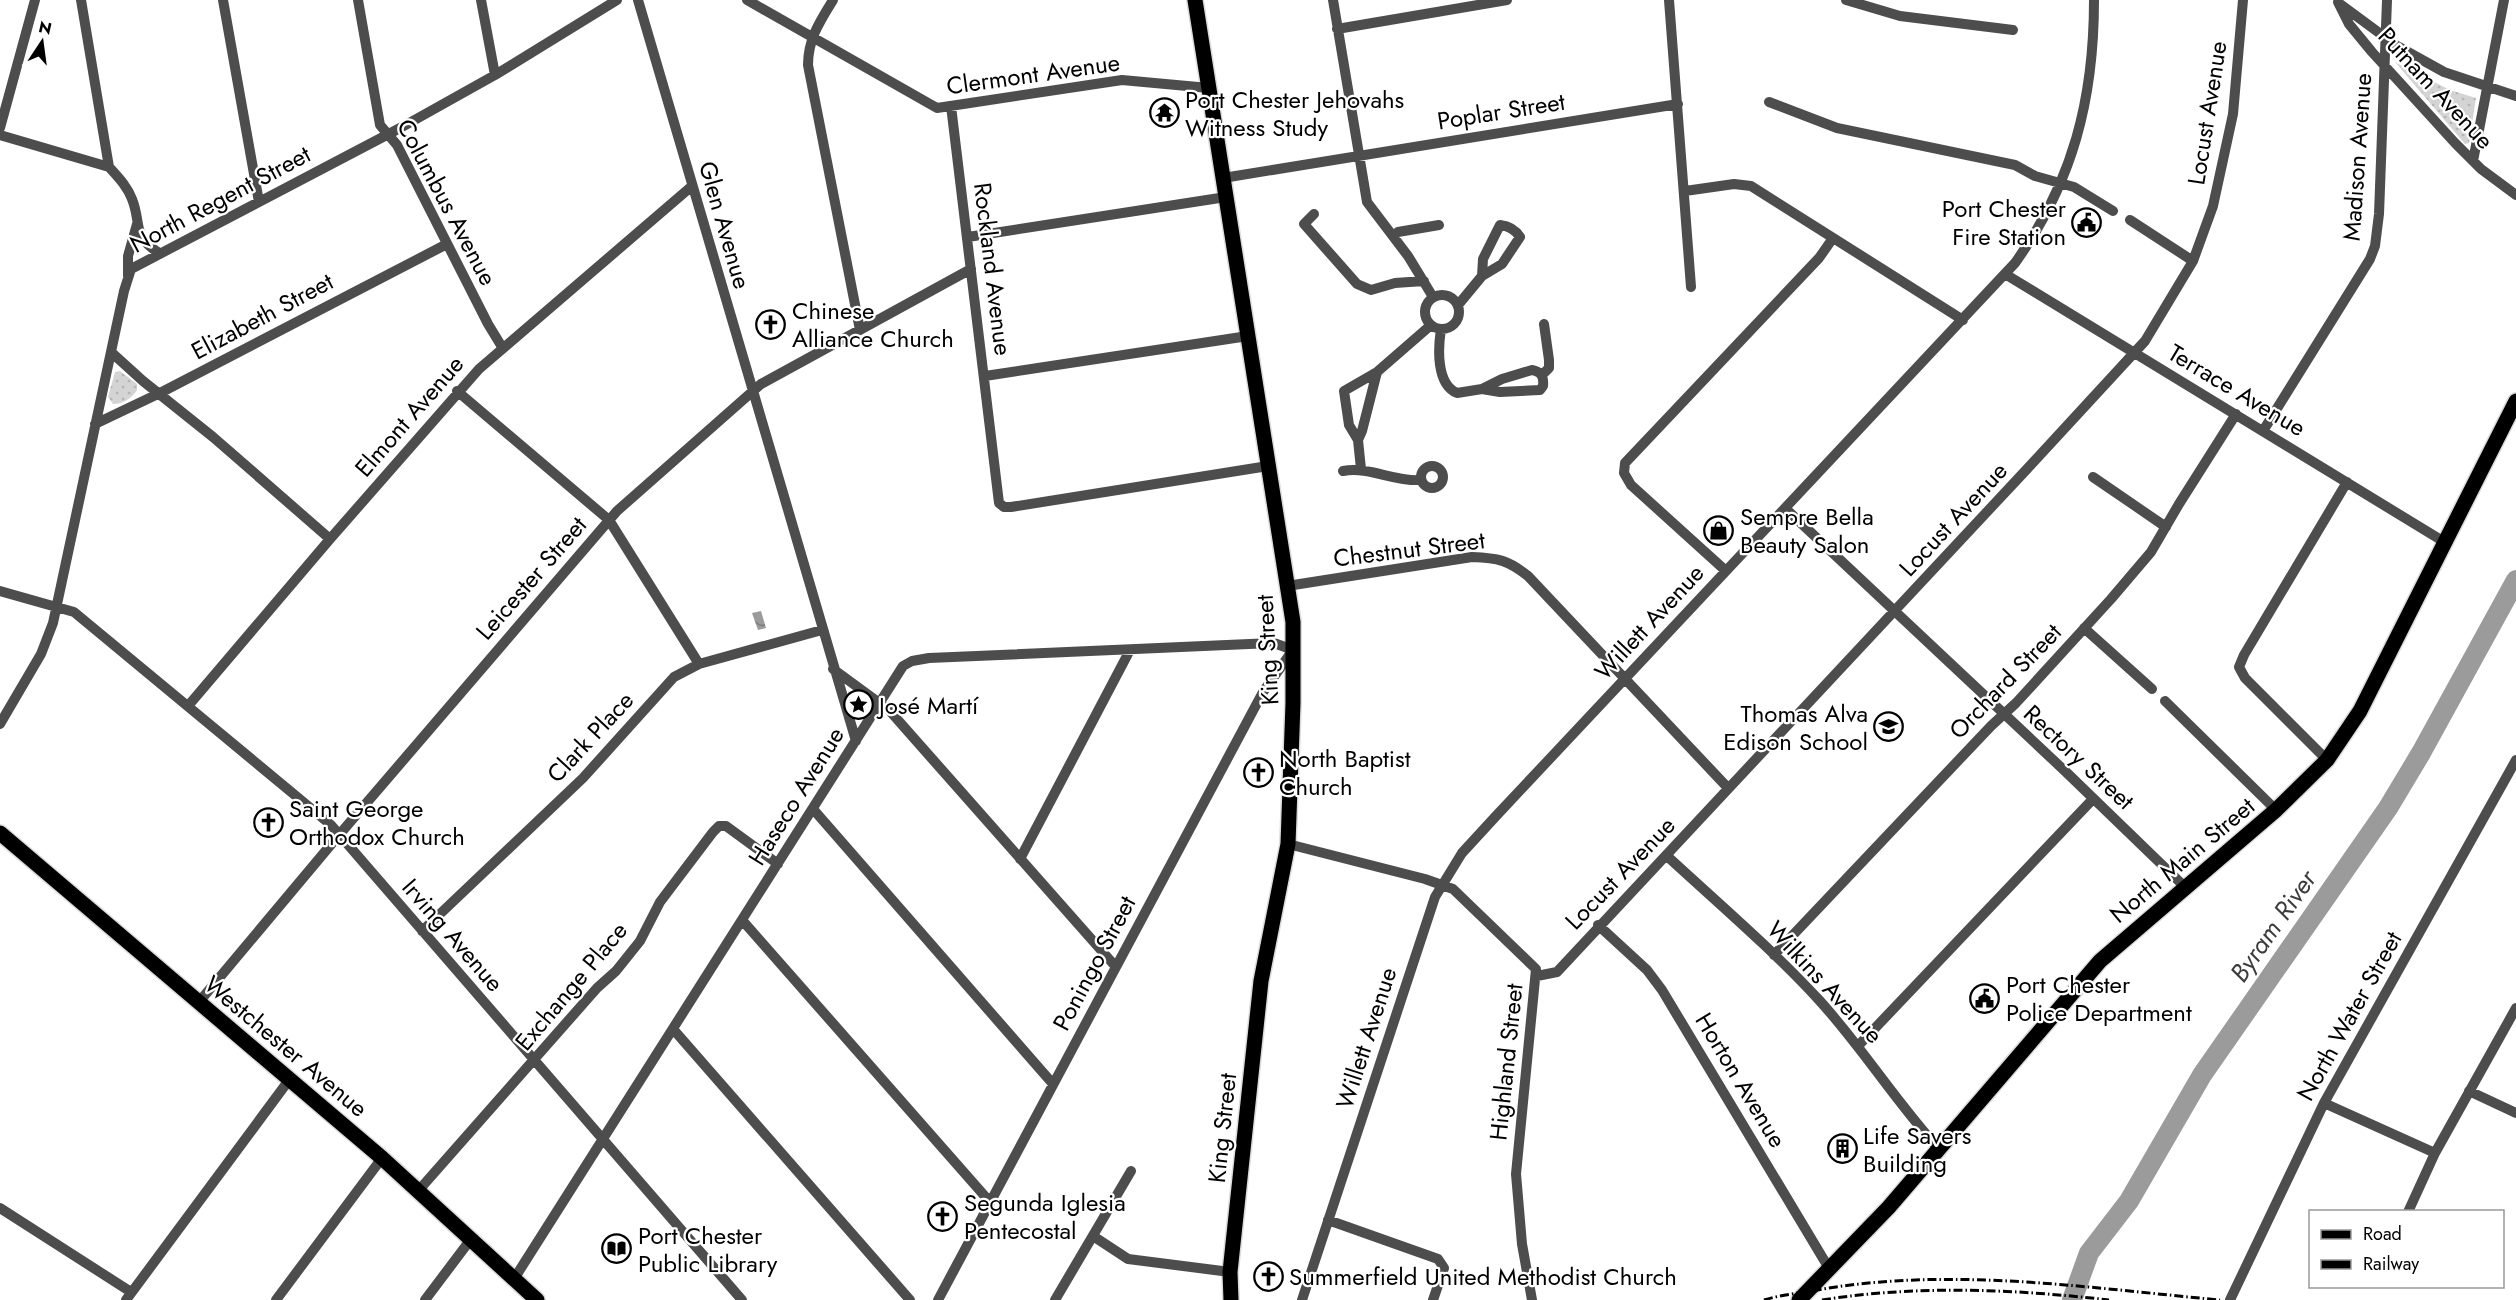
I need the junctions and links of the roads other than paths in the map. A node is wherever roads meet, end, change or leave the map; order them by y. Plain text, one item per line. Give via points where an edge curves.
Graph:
1 (35, 0) edge
2 (81, 0) edge
3 (223, 0) edge
4 (358, 0) edge
5 (482, 0) edge
6 (617, 0) edge
7 (638, 0) edge
8 (747, 0) edge
9 (833, 0) edge
10 (1195, 0) edge
11 (1333, 0) edge
12 (1507, 0) edge
13 (1669, 0) edge
14 (1846, 0) edge
15 (2096, 0) edge
16 (2243, 0) edge
17 (2387, 0) edge
18 (2504, 0) edge
19 (2337, 1) edge
20 (1337, 29) junction
21 (2013, 30) dead end
22 (812, 37) junction
23 (2385, 37) junction
24 (2384, 65) junction
25 (495, 75) junction
26 (2487, 87) junction
27 (1209, 88) junction
28 (2516, 96) edge
29 (1769, 102) dead end
30 (1678, 105) junction
31 (951, 106) junction
32 (0, 128) edge
33 (387, 134) junction
34 (0, 135) edge
35 (1359, 154) junction
36 (2473, 161) junction
37 (109, 167) junction
38 (1223, 178) junction
39 (2061, 183) junction
40 (692, 186) junction
41 (1685, 191) junction
42 (2516, 195) edge
43 (1226, 197) junction
44 (258, 202) junction
45 (2113, 211) dead end
46 (1314, 214) dead end
47 (2130, 220) dead end
48 (137, 224) junction
49 (1439, 225) dead end
50 (1394, 236) junction
51 (968, 237) junction
52 (1833, 238) junction
53 (447, 243) junction
54 (159, 253) junction
55 (2193, 261) junction
56 (971, 269) junction
57 (2005, 274) junction
58 (128, 276) junction
59 (1482, 276) junction
60 (1424, 281) junction
61 (1691, 287) dead end
62 (1433, 297) junction
63 (1458, 305) junction
64 (1963, 320) junction
65 (1544, 324) dead end
66 (1436, 327) junction
67 (860, 330) junction
68 (1248, 336) junction
69 (502, 347) junction
70 (111, 352) junction
71 (2135, 353) junction
72 (1377, 372) junction
73 (1542, 375) junction
74 (985, 376) junction
75 (1482, 389) junction
76 (457, 391) junction
77 (752, 392) junction
78 (160, 393) junction
79 (2516, 401) edge
80 (2236, 414) junction
81 (95, 424) junction
82 (2263, 430) junction
83 (1358, 440) junction
84 (1268, 466) junction
85 (1361, 469) junction
86 (1343, 471) dead end
87 (2093, 477) dead end
88 (1421, 480) dead end
89 (2347, 482) junction
90 (1786, 508) junction
91 (609, 520) junction
92 (2166, 527) junction
93 (330, 539) junction
94 (2446, 543) junction
95 (1726, 571) junction
96 (1287, 586) junction
97 (0, 591) edge
98 (56, 607) junction
99 (1894, 612) junction
100 (2084, 628) junction
101 (822, 630) junction
102 (1130, 650) junction
103 (1293, 650) junction
104 (699, 664) junction
105 (833, 669) junction
106 (1625, 679) junction
107 (2152, 689) dead end
108 (2164, 701) dead end
109 (880, 702) junction
110 (188, 706) junction
111 (2004, 714) junction
112 (0, 724) edge
113 (856, 741) junction
114 (2327, 760) junction
115 (2516, 760) edge
116 (1728, 788) junction
117 (2093, 799) junction
118 (813, 809) junction
119 (2276, 810) junction
120 (0, 833) edge
121 (339, 835) junction
122 (1288, 844) junction
123 (1667, 856) junction
124 (1020, 859) junction
125 (778, 864) junction
126 (1441, 885) junction
127 (2186, 888) junction
128 (742, 920) junction
129 (1598, 926) junction
130 (422, 931) junction
131 (1774, 955) junction
132 (1116, 967) junction
133 (1537, 976) junction
134 (199, 1002) junction
135 (2516, 1008) edge
136 (673, 1029) junction
137 (1858, 1046) junction
138 (534, 1062) junction
139 (289, 1080) junction
140 (1053, 1084) junction
141 (2469, 1091) junction
142 (2324, 1102) junction
143 (2516, 1113) edge
144 (602, 1140) junction
145 (1939, 1149) junction
146 (2435, 1153) junction
147 (382, 1158) junction
148 (1131, 1171) dead end
149 (419, 1190) junction
150 (990, 1202) junction
151 (0, 1208) edge
152 (2409, 1210) edge
153 (1328, 1220) junction
154 (1093, 1236) junction
155 (471, 1239) junction
156 (1830, 1270) junction
157 (1230, 1272) junction
158 (514, 1279) junction
159 (128, 1296) edge
160 (276, 1300) edge
161 (425, 1300) edge
162 (537, 1300) edge
163 (742, 1300) edge
164 (910, 1300) edge
165 (938, 1300) edge
166 (1055, 1300) edge
167 (1231, 1300) edge
168 (1302, 1300) edge
169 (1433, 1300) edge
170 (1532, 1300) edge
171 (1799, 1300) edge
172 (2230, 1300) edge

1 - 32 street
2 - 37 street
3 - 44 street
4 - 33 street, Columbus Avenue via 380,125
5 - 25 street
6 - 25 street, North Regent Street
7 - 40 street, Glen Avenue
8 - 22 street, Clermont Avenue
9 - 22 street
10 - 27 main road, King Street
11 - 20 street
12 - 20 street
13 - 30 street
14 - 21 street via 1900,16
15 - 39 street, Willett Avenue via 2090,84 2076,146
16 - 55 street, Locust Avenue via 2233,114 2213,207
17 - 23 street, Madison Avenue
18 - 26 street
19 - 23 street
19 - 24 street, Putnam Avenue via 2349,24
20 - 35 street
22 - 31 street, Clermont Avenue via 937,108
22 - 67 street via 808,65
23 - 24 street, Madison Avenue
23 - 26 street via 2444,72
24 - 36 street, Putnam Avenue
24 - 82 street, Madison Avenue via 2375,246
25 - 33 street, North Regent Street
26 - 28 street
26 - 36 street
27 - 31 street, Clermont Avenue via 1122,80
27 - 38 main road, King Street
29 - 39 street via 1837,128 2001,161
30 - 35 street, Poplar Street
30 - 41 street
31 - 51 street, Rockland Avenue
33 - 44 street, North Regent Street
33 - 53 street, Columbus Avenue
34 - 37 street
35 - 38 street, Poplar Street
35 - 50 street via 1367,202
36 - 42 street, Putnam Avenue
37 - 48 street via 127,188
38 - 43 main road, King Street
39 - 45 street
39 - 57 street, Willett Avenue via 2033,236
40 - 69 street, Elmont Avenue
40 - 77 street, Glen Avenue
41 - 52 street via 1734,184 1751,186
41 - 61 street
43 - 51 street
43 - 68 main road, King Street
44 - 54 street, North Regent Street
46 - 60 street via 1304,224 1365,289
47 - 55 street
48 - 54 street via 143,242
48 - 58 street via 128,256
49 - 50 street
50 - 60 street
51 - 56 street, Rockland Avenue
52 - 64 street
52 - 95 street via 1819,258 1629,458 1624,470 1631,485
53 - 69 street, Columbus Avenue
53 - 78 street, Elizabeth Street
54 - 58 street, North Regent Street via 137,264
55 - 71 street, Locust Avenue
56 - 67 street, Leicester Street
56 - 74 street, Rockland Avenue
57 - 64 street, Willett Avenue
57 - 71 street, Terrace Avenue
58 - 70 street, North Regent Street
59 - 59 street via 1502,264 1518,243 1516,231 1500,225 1496,230 1483,260
59 - 63 street
60 - 62 street
62 - 63 street via 1445,295
62 - 66 street via 1425,308 1426,318
63 - 66 street via 1459,316 1451,327
64 - 90 street, Willett Avenue
65 - 73 street via 1549,368
66 - 72 street
66 - 75 street via 1447,386 1457,393
67 - 77 street, Leicester Street
68 - 74 street
68 - 84 main road, King Street
69 - 76 street, Elmont Avenue
70 - 78 street
70 - 81 street, North Regent Street
71 - 80 street, Terrace Avenue
71 - 99 street, Locust Avenue
72 - 83 street
72 - 83 street via 1344,392 1349,425
73 - 75 street via 1532,370
73 - 75 street via 1543,386 1535,391
74 - 84 street, Rockland Avenue via 997,496 1004,507
76 - 91 street
76 - 93 street, Elmont Avenue
77 - 91 street, Leicester Street
77 - 101 street, Glen Avenue
78 - 81 street, Elizabeth Street
78 - 93 street
79 - 94 main road, North Main Street
80 - 82 street, Terrace Avenue
80 - 92 street, Orchard Street
81 - 98 street, North Regent Street
82 - 89 street, Terrace Avenue
83 - 85 street
84 - 96 main road, King Street
85 - 86 street
85 - 88 street
87 - 92 street
89 - 94 street, Terrace Avenue
89 - 114 street via 2239,667 2245,678
90 - 95 street, Willett Avenue
90 - 99 street, Rectory Street
91 - 104 street
91 - 121 street, Leicester Street
92 - 100 street, Orchard Street via 2151,552
93 - 110 street, Elmont Avenue
94 - 114 main road, North Main Street via 2360,711
95 - 106 street, Willett Avenue
96 - 103 main road, King Street
96 - 106 street, Chestnut Street via 1472,557 1496,558 1512,563 1528,576
97 - 98 street, Irving Avenue
98 - 110 street, Irving Avenue via 74,612
98 - 112 street, North Regent Street via 41,654
99 - 111 street, Rectory Street
99 - 116 street, Locust Avenue
100 - 107 street
100 - 111 street, Orchard Street
101 - 104 street, Clark Place
101 - 105 street, Glen Avenue
102 - 103 street, Haseco Avenue via 1274,643
102 - 109 street, Haseco Avenue via 912,661 903,666
102 - 124 street
103 - 122 main road, King Street
103 - 132 street, Poningo Street via 1263,692
104 - 130 street, Clark Place via 674,677 583,778
105 - 109 street
105 - 113 street, Glen Avenue
106 - 116 street, Chestnut Street
106 - 126 street, Willett Avenue via 1462,853
108 - 119 street
109 - 113 street, Haseco Avenue
109 - 124 street
110 - 121 street, Irving Avenue
111 - 117 street, Rectory Street
111 - 131 street, Orchard Street
113 - 118 street, Haseco Avenue
114 - 119 main road, North Main Street
115 - 142 street, North Water Street
116 - 123 street, Locust Avenue
117 - 127 street, Rectory Street
117 - 137 street
118 - 125 street, Haseco Avenue
118 - 140 street
119 - 127 main road, North Main Street
120 - 134 main road, Westchester Avenue
121 - 130 street, Irving Avenue
121 - 134 street, Leicester Street
122 - 126 street, Highland Street
122 - 157 main road, King Street via 1261,981
123 - 129 street, Locust Avenue
123 - 131 street, Wilkins Avenue
124 - 132 street
125 - 128 street, Haseco Avenue
125 - 138 street, Exchange Place via 726,826 719,826 669,889 640,941
126 - 133 street, Highland Street via 1453,889 1527,958
126 - 153 street, Willett Avenue
127 - 145 main road, North Main Street via 2089,972
128 - 136 street, Haseco Avenue
128 - 150 street
129 - 133 street, Locust Avenue via 1557,972
129 - 156 street, Horton Avenue via 1647,970 1662,990
130 - 138 street, Irving Avenue
131 - 137 street, Wilkins Avenue
132 - 140 street, Poningo Street
133 - 170 street, Highland Street via 1516,1174
134 - 139 main road, Westchester Avenue
135 - 141 street
136 - 144 street, Haseco Avenue
136 - 164 street
137 - 145 street, Wilkins Avenue
138 - 144 street, Irving Avenue
138 - 149 street, Exchange Place
139 - 147 main road, Westchester Avenue
139 - 159 street
140 - 150 street, Poningo Street
141 - 143 street
141 - 146 street
142 - 146 street
142 - 172 street, North Water Street
144 - 158 street, Haseco Avenue
144 - 163 street, Irving Avenue
145 - 156 main road, North Main Street
146 - 152 street
147 - 149 main road, Westchester Avenue
147 - 160 street
148 - 154 street
149 - 155 main road, Westchester Avenue
150 - 165 street, Poningo Street
151 - 159 street
153 - 168 street, Willett Avenue
153 - 169 street via 1438,1259 1444,1268
154 - 157 street via 1128,1259
154 - 166 street
155 - 158 main road, Westchester Avenue
155 - 161 street
156 - 171 main road, North Main Street
157 - 167 main road, King Street
158 - 162 main road, Westchester Avenue

